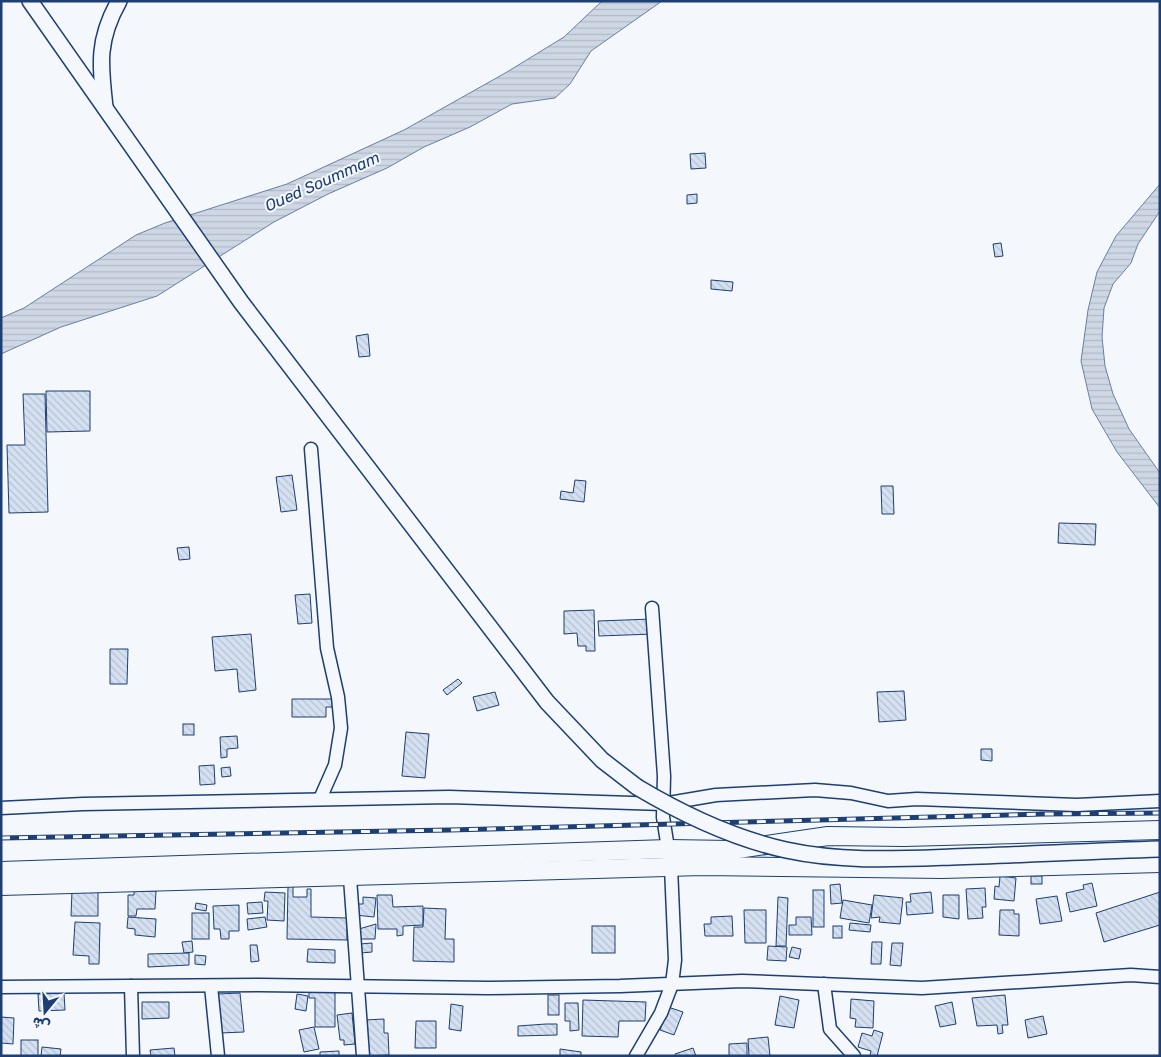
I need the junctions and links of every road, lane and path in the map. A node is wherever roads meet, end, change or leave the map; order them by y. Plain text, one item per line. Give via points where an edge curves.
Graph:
1 (19, 1) edge
2 (30, 1) edge
3 (119, 1) edge
4 (63, 48) junction
5 (106, 111) junction
6 (311, 449) dead end
7 (652, 608) dead end
8 (320, 799) junction
9 (1160, 801) edge
10 (662, 804) junction
11 (1, 808) edge
12 (1160, 830) edge
13 (668, 849) junction
14 (1160, 849) edge
15 (1160, 863) edge
16 (1121, 865) junction
17 (672, 867) junction
18 (1, 870) edge
19 (1160, 870) edge
20 (350, 878) junction
21 (1, 886) edge
22 (1160, 977) edge
23 (672, 984) junction
24 (824, 984) junction
25 (357, 985) junction
26 (130, 986) junction
27 (211, 986) junction
28 (1, 987) edge
29 (643, 1053) edge
30 (133, 1056) edge
31 (218, 1056) edge
32 (362, 1056) edge
33 (854, 1056) edge

1 - 4 main road
2 - 4 main road
3 - 5 main road via 102,41 100,64
4 - 5 main road
5 - 14 main road, bridge via 241,302 547,702 602,760 637,787 668,806 718,829 806,854 886,859
6 - 8 street via 327,648 341,728 335,765
7 - 10 street via 664,776
8 - 10 street via 449,797
8 - 11 street
9 - 10 street via 1078,805 917,799 888,801 815,790 716,795
10 - 13 street
12 - 13 highway via 913,837 828,836 731,850
13 - 17 street
13 - 18 highway
15 - 16 highway
16 - 17 highway via 942,869
16 - 19 street
17 - 20 highway
17 - 23 street via 675,960
20 - 21 highway
20 - 25 street
22 - 24 street via 1131,975 922,988
23 - 24 street via 742,981
23 - 25 street via 488,988
23 - 29 street
24 - 33 street via 830,1029
25 - 27 street
25 - 32 street
26 - 27 street
26 - 28 street
26 - 30 street
27 - 31 street

